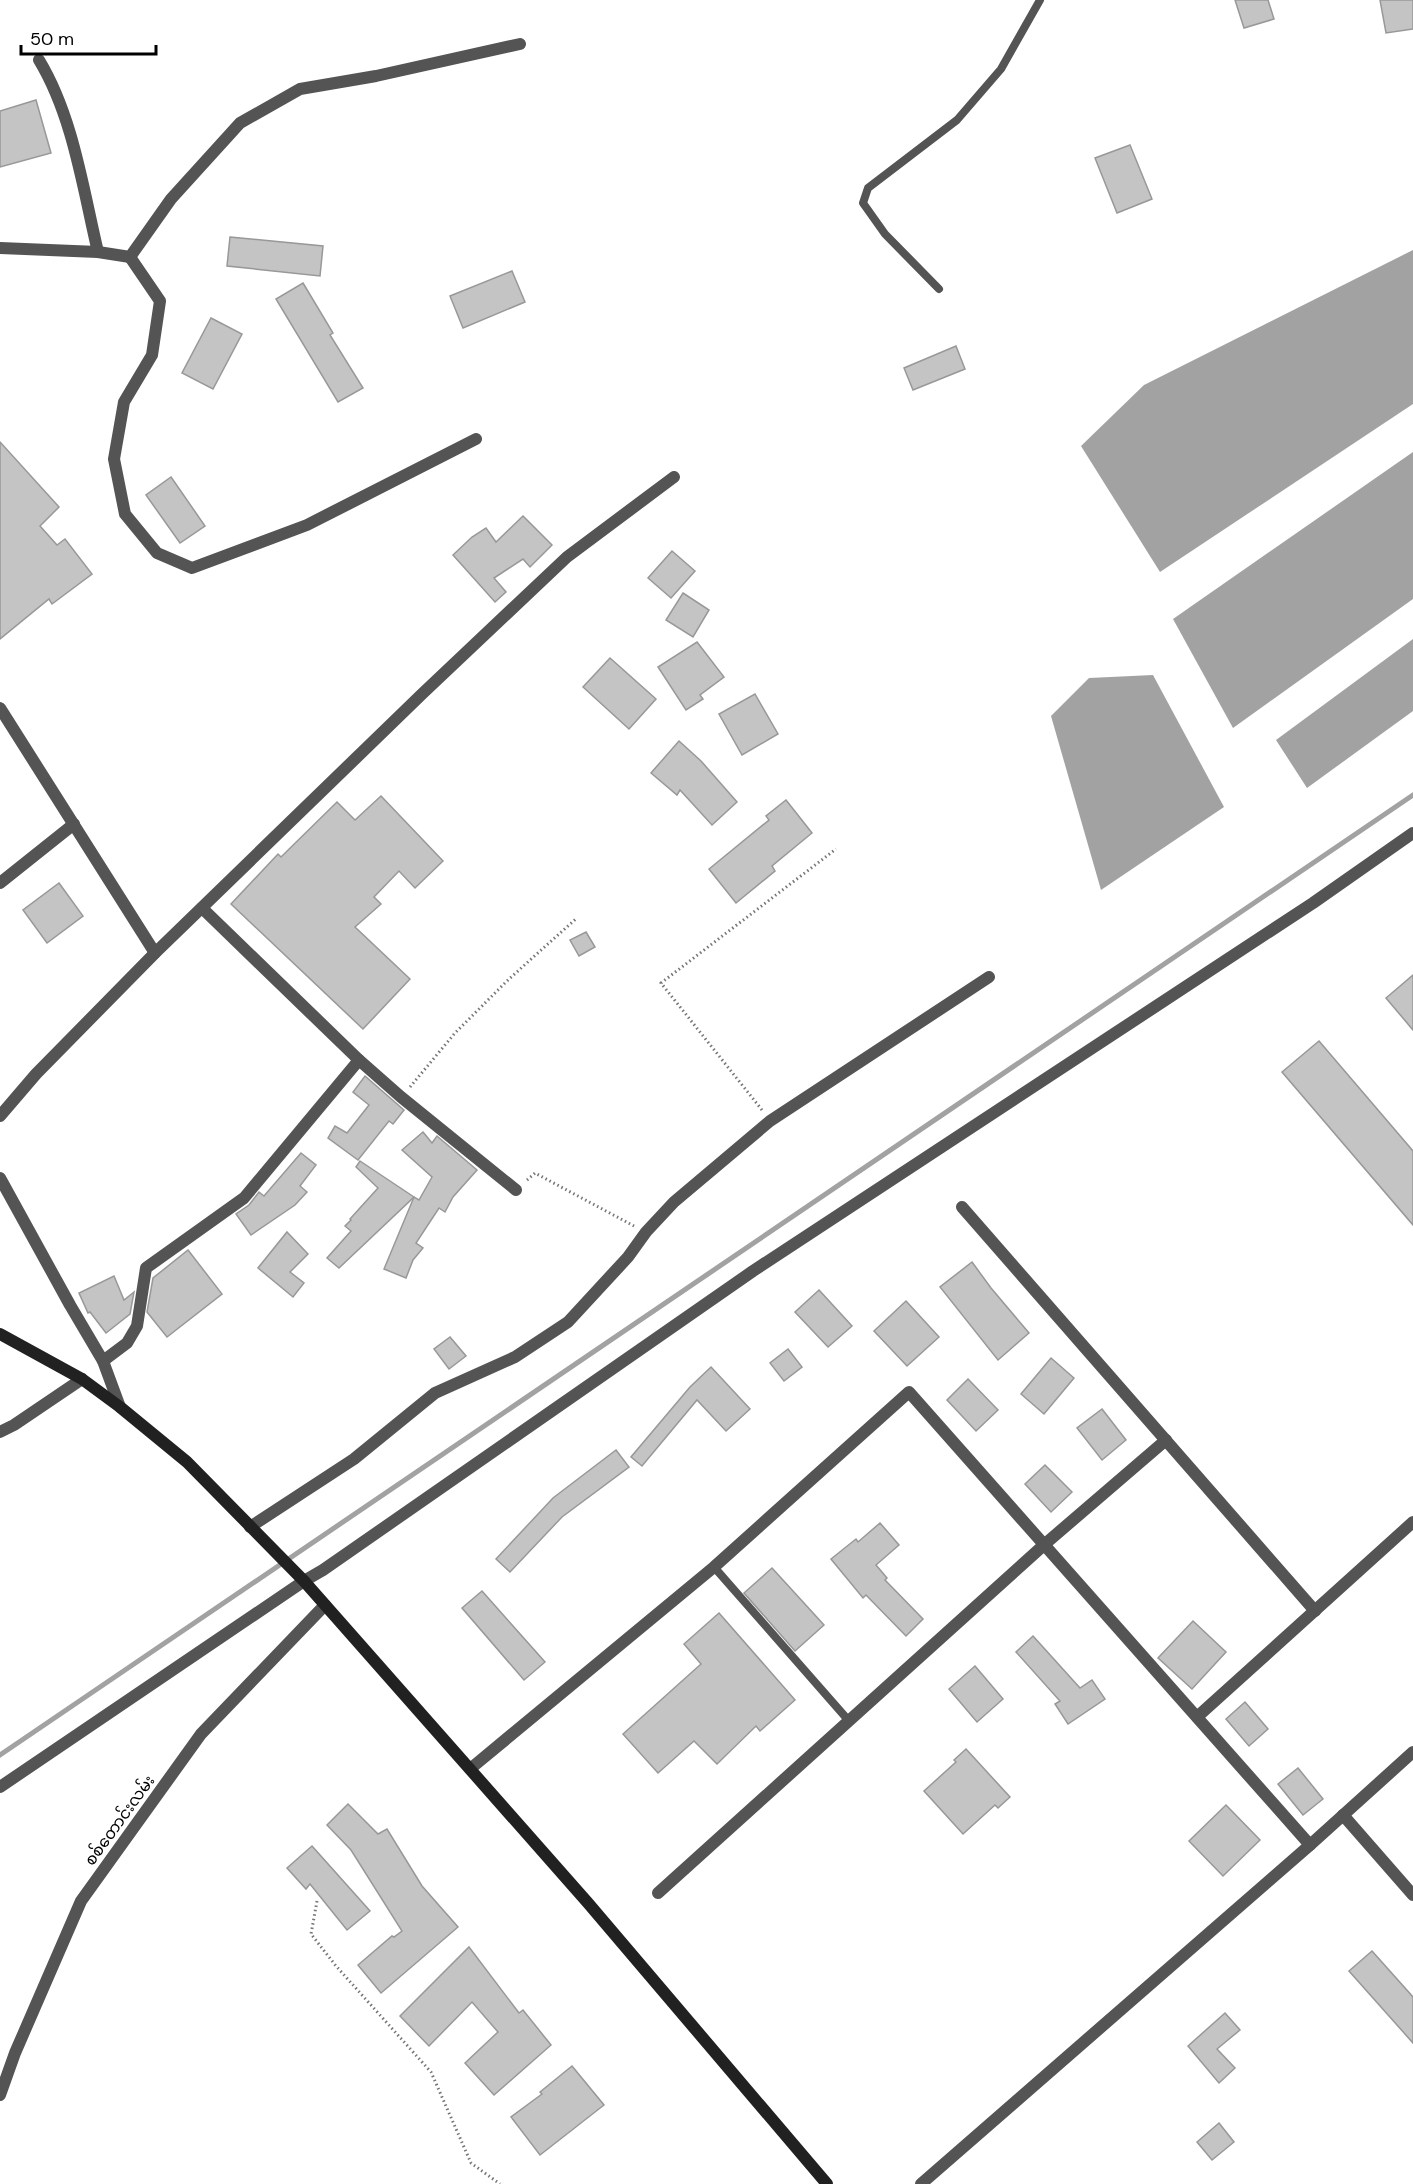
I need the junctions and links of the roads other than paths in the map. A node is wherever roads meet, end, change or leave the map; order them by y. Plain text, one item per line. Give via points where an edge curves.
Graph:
1 (1040, 0) edge
2 (520, 44) dead end
3 (39, 60) dead end
4 (0, 248) edge
5 (98, 252) junction
6 (130, 257) junction
7 (939, 289) dead end
8 (476, 438) dead end
9 (674, 477) dead end
10 (0, 708) edge
11 (74, 824) junction
12 (1413, 833) edge
13 (0, 883) edge
14 (202, 908) junction
15 (155, 953) junction
16 (989, 977) dead end
17 (359, 1060) junction
18 (0, 1116) edge
19 (0, 1178) edge
20 (516, 1190) road end
21 (962, 1208) dead end
22 (0, 1334) edge
23 (103, 1361) junction
24 (82, 1379) junction
25 (120, 1407) junction
26 (0, 1432) edge
27 (1166, 1440) junction
28 (1413, 1522) edge
29 (250, 1527) junction
30 (1045, 1544) junction
31 (714, 1566) junction
32 (304, 1581) junction
33 (325, 1605) junction
34 (1315, 1611) junction
35 (1197, 1717) junction
36 (849, 1721) junction
37 (1413, 1752) edge
38 (470, 1769) junction
39 (0, 1787) edge
40 (1343, 1815) junction
41 (1310, 1845) junction
42 (658, 1893) dead end
43 (1413, 1895) edge
44 (0, 2095) edge
45 (825, 2183) edge
46 (921, 2184) edge

1 - 7 lane via 1001,69 957,120 868,188 863,203 885,234
2 - 6 street via 300,89 240,123 171,199
3 - 5 street via 66,122
4 - 5 street
5 - 6 street
6 - 8 street via 160,301 152,355 124,402 114,459 125,514 156,554 192,568 307,525
9 - 14 street via 567,557
10 - 11 street
11 - 13 street
11 - 15 street
12 - 32 street via 1313,903 753,1271
14 - 15 street
14 - 17 street
15 - 18 street
16 - 29 street via 770,1121 674,1202 568,1322 515,1357 435,1393 354,1459
17 - 20 street
17 - 23 street via 244,1198 146,1268 137,1326 127,1343
19 - 23 street
21 - 27 street
22 - 24 street
23 - 25 street
24 - 25 street
24 - 26 street
25 - 29 street via 187,1462
27 - 30 street
27 - 34 street
28 - 34 street
29 - 32 street
30 - 31 street via 909,1392
30 - 35 street
30 - 36 street
31 - 36 lane
31 - 38 street
32 - 33 street
32 - 39 street
33 - 38 street
33 - 44 street, စစ်တောင်းလမ်း via 201,1734 81,1901
34 - 35 street
35 - 41 street
36 - 42 street
37 - 40 street
38 - 45 street
40 - 41 street
40 - 43 street
41 - 46 street

